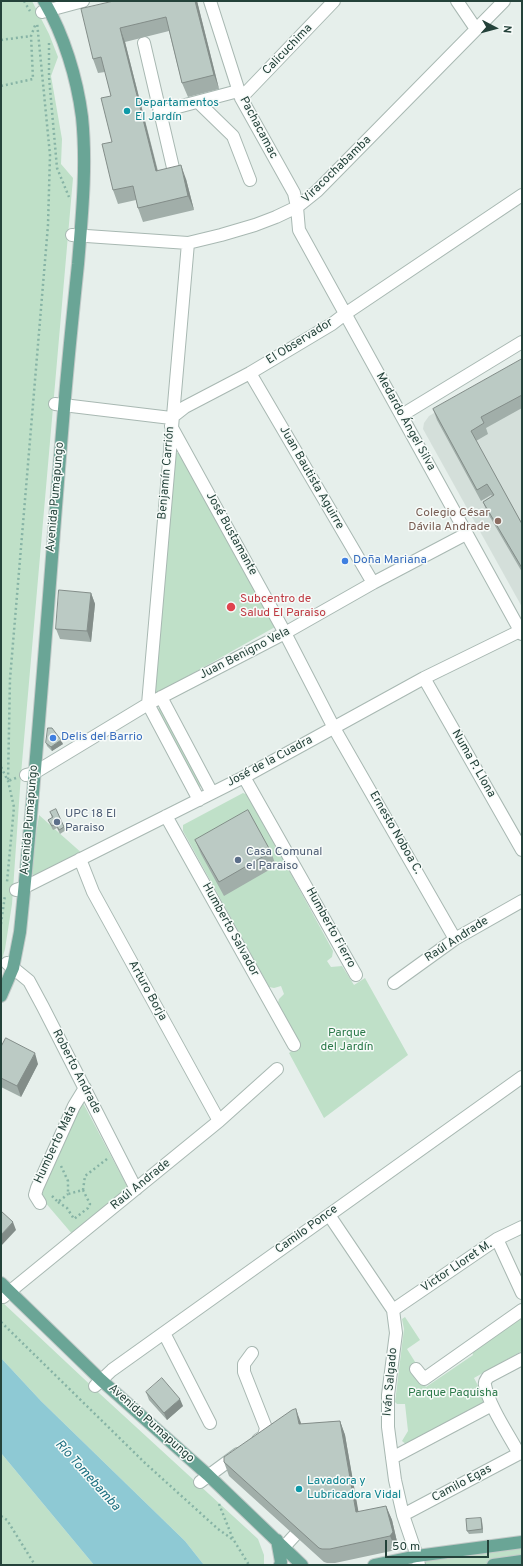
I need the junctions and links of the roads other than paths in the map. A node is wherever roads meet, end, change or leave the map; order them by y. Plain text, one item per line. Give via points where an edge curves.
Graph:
1 (83, 1) edge
2 (210, 1) edge
3 (334, 1) edge
4 (457, 1) edge
5 (504, 1) edge
6 (45, 7) edge
7 (476, 29) junction
8 (144, 43) dead end
9 (239, 94) junction
10 (198, 102) junction
11 (159, 112) junction
12 (174, 172) edge
13 (250, 180) dead end
14 (522, 197) edge
15 (297, 207) junction
16 (76, 235) junction
17 (188, 243) junction
18 (345, 314) junction
19 (522, 342) edge
20 (250, 373) junction
21 (60, 405) junction
22 (402, 415) junction
23 (171, 422) junction
24 (466, 534) junction
25 (373, 583) junction
26 (521, 632) edge
27 (285, 634) junction
28 (424, 678) junction
29 (161, 697) junction
30 (148, 704) junction
31 (334, 728) junction
32 (30, 774) junction
33 (244, 777) junction
34 (212, 793) junction
35 (199, 800) junction
36 (166, 816) junction
37 (522, 850) edge
38 (80, 859) junction
39 (13, 888) junction
40 (522, 901) edge
41 (455, 939) junction
42 (10, 965) junction
43 (356, 975) dead end
44 (394, 983) dead end
45 (1, 996) edge
46 (294, 1044) dead end
47 (277, 1069) dead end
48 (522, 1077) edge
49 (84, 1088) junction
50 (219, 1121) junction
51 (136, 1189) junction
52 (40, 1203) dead end
53 (329, 1215) junction
54 (522, 1227) edge
55 (497, 1239) junction
56 (4, 1290) edge
57 (522, 1293) edge
58 (393, 1310) junction
59 (522, 1310) edge
60 (164, 1333) junction
61 (252, 1353) dead end
62 (522, 1358) edge
63 (416, 1369) dead end
64 (98, 1383) junction
65 (492, 1404) junction
66 (210, 1423) dead end
67 (520, 1453) edge
68 (392, 1458) junction
69 (204, 1479) junction
70 (402, 1515) junction
71 (310, 1516) edge
72 (522, 1542) edge
73 (280, 1544) junction
74 (418, 1561) edge
75 (522, 1561) edge
76 (280, 1565) edge
77 (302, 1565) edge
78 (374, 1565) edge
79 (493, 1565) edge

1 - 6 street
2 - 9 street, Pachacamac
3 - 9 street, Calicuchima
4 - 7 street
5 - 7 street, Viracochabamba
6 - 16 main road, Avenida Pumapungo via 64,46 82,117 84,151
7 - 15 street, Viracochabamba via 317,191
8 - 11 street
9 - 10 street
9 - 15 street, Pachacamac via 294,193
10 - 11 street
10 - 13 street via 233,136
11 - 12 street
14 - 18 street, El Observador
15 - 17 street, Viracochabamba via 255,226
15 - 18 street, Medardo Ángel Silva via 299,230
16 - 17 street, Viracochabamba
16 - 21 main road, Avenida Pumapungo
17 - 23 street, Benjamín Carrión
18 - 20 street, El Observador
18 - 22 street, Medardo Ángel Silva
19 - 22 street
20 - 23 street, El Observador via 185,407
20 - 25 street, Juan Bautista Aguirre
21 - 23 street
21 - 32 main road, Avenida Pumapungo
22 - 24 street, Medardo Ángel Silva
23 - 27 street, José Bustamante
23 - 30 street, Benjamín Carrión
24 - 25 street, Juan Benigno Vela
24 - 26 street, Medardo Ángel Silva
25 - 27 street, Juan Benigno Vela
26 - 28 street, José de la Cuadra
27 - 29 street, Juan Benigno Vela
27 - 31 street, José Bustamante
28 - 31 street, José de la Cuadra
28 - 37 street, Numa P. Llona
29 - 30 street, Juan Benigno Vela
29 - 34 street
30 - 32 street, Juan Benigno Vela
30 - 35 street
31 - 33 street, José de la Cuadra
31 - 41 street, Ernesto Noboa C.
32 - 39 main road, Avenida Pumapungo
33 - 34 street, José de la Cuadra
33 - 43 street, Humberto Fierro
34 - 35 street, José de la Cuadra
35 - 36 street, José de la Cuadra
36 - 38 street, José de la Cuadra
36 - 46 street, Humberto Salvador
38 - 39 street, José de la Cuadra
38 - 50 street, Arturo Borja via 93,892
39 - 42 main road, Avenida Pumapungo via 20,932
40 - 41 street, Raúl Andrade
41 - 44 street, Raúl Andrade
42 - 45 main road, Avenida Pumapungo
42 - 49 street, Roberto Andrade via 29,981
47 - 50 street, Raúl Andrade
48 - 53 street, Camilo Ponce
49 - 51 street, Roberto Andrade
49 - 52 street, Humberto Mata via 37,1188 35,1195
50 - 51 street, Raúl Andrade
51 - 56 street, Raúl Andrade
53 - 58 street, Iván Salgado
53 - 60 street, Camilo Ponce
54 - 55 street, Victor Lloret M.
55 - 57 street
55 - 58 street, Victor Lloret M.
56 - 64 main road, Avenida Pumapungo
58 - 68 street, Iván Salgado via 396,1333 388,1395 388,1427
59 - 63 street via 424,1379
60 - 64 street, Camilo Ponce
60 - 66 street
61 - 69 street via 244,1364 244,1372 267,1432
62 - 65 street via 485,1381
64 - 69 main road, Avenida Pumapungo
65 - 67 street
65 - 68 street
67 - 70 street, Camilo Egas
68 - 70 street, Iván Salgado
69 - 73 main road, Avenida Pumapungo
70 - 74 street, Iván Salgado
71 - 73 street via 307,1522
72 - 74 main road
73 - 76 main road
73 - 77 main road, Avenida Pumapungo
74 - 78 main road
75 - 79 main road

